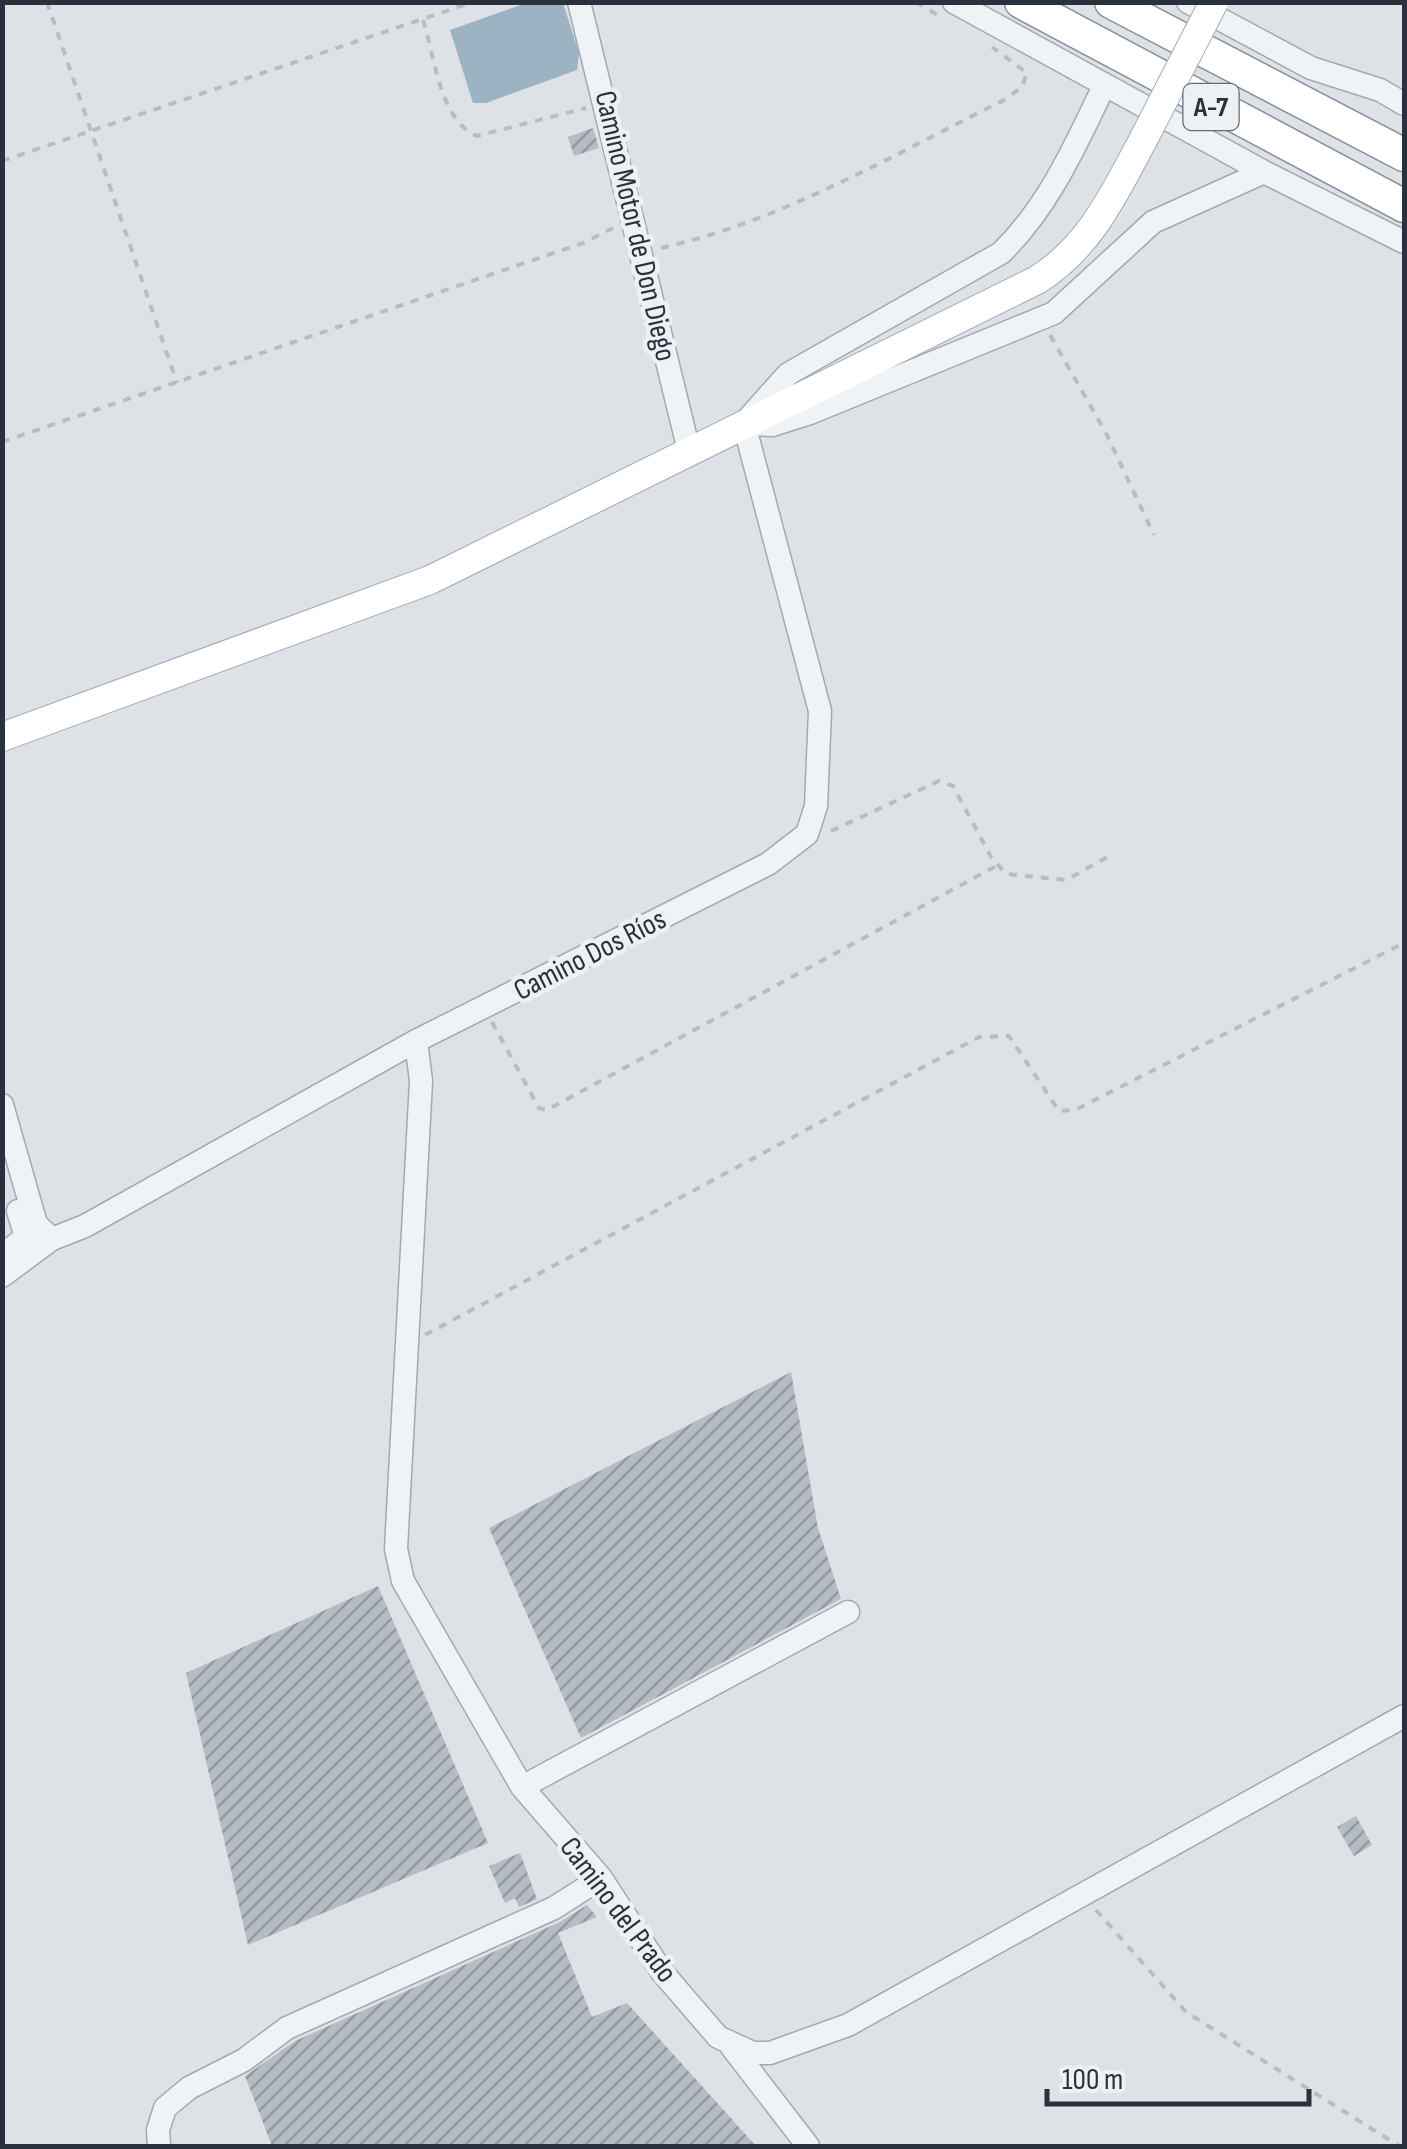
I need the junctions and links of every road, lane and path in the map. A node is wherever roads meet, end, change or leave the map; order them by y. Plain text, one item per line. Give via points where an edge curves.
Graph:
1 (47, 2) edge
2 (473, 2) edge
3 (579, 2) edge
4 (916, 2) edge
5 (1022, 2) edge
6 (1111, 2) edge
7 (1188, 2) edge
8 (1214, 2) edge
9 (950, 11) edge
10 (422, 20) junction
11 (991, 47) dead end
12 (1104, 86) junction
13 (1380, 90) junction
14 (1404, 91) edge
15 (606, 102) junction
16 (1404, 104) edge
17 (92, 130) junction
18 (1404, 155) edge
19 (2, 160) edge
20 (1264, 172) junction
21 (1404, 206) edge
22 (620, 214) dead end
23 (1404, 242) edge
24 (642, 252) junction
25 (1042, 317) junction
26 (177, 383) junction
27 (744, 424) junction
28 (2, 442) edge
29 (689, 451) junction
30 (1154, 535) dead end
31 (2, 737) edge
32 (796, 846) junction
33 (1111, 855) dead end
34 (998, 865) junction
35 (1404, 943) edge
36 (485, 1008) junction
37 (416, 1042) junction
38 (2, 1105) edge
39 (2, 1160) edge
40 (52, 1239) junction
41 (2, 1254) edge
42 (2, 1276) edge
43 (408, 1345) junction
44 (848, 1612) dead end
45 (1404, 1716) edge
46 (522, 1787) junction
47 (601, 1878) junction
48 (1083, 1895) junction
49 (731, 2046) junction
50 (159, 2146) edge
51 (808, 2146) edge
52 (1399, 2146) edge

1 - 17 path
2 - 10 path
3 - 15 street, Camino Motor de Don Diego
4 - 9 path
5 - 21 highway, A-7
6 - 18 highway, A-7
7 - 13 street via 1311,68
8 - 27 main road, bridge via 1100,221 1055,268
9 - 12 street
10 - 15 path via 462,130 477,136 506,131
10 - 17 path
11 - 24 path via 1027,73 1006,99 823,190 690,242
12 - 20 street
12 - 27 street via 1053,188 1001,253 788,374
13 - 14 street
13 - 16 street
15 - 24 street, Camino Motor de Don Diego
17 - 19 path
17 - 26 path
20 - 23 street
20 - 25 street via 1154,222 1076,295
22 - 26 path via 615,226 583,242
24 - 29 street, Camino Motor de Don Diego
25 - 27 street via 810,412 772,425
25 - 30 path
26 - 28 path
27 - 29 main road
27 - 32 street via 820,710 816,806
29 - 31 main road via 430,580
32 - 34 path via 940,780 953,786
32 - 36 street, Camino Dos Ríos
33 - 34 path via 1066,880 1006,874
34 - 36 path via 547,1110
35 - 43 path via 1075,1110 1059,1111 1046,1097 1009,1036 979,1036
36 - 37 street, Camino Dos Ríos
37 - 40 street, Camino Dos Ríos
37 - 43 street, Camino del Prado via 421,1081
38 - 40 street via 36,1224
39 - 41 street via 26,1237
40 - 42 street, Camino Dos Ríos
43 - 46 street, Camino del Prado via 396,1549 403,1581
44 - 46 street
45 - 48 street
46 - 47 street, Camino del Prado
47 - 49 street, Camino del Prado via 662,1972
47 - 50 street via 554,1908 287,2028 165,2108
48 - 49 street via 826,2035 770,2052
48 - 52 path via 1186,2012
49 - 51 street, Camino del Prado

